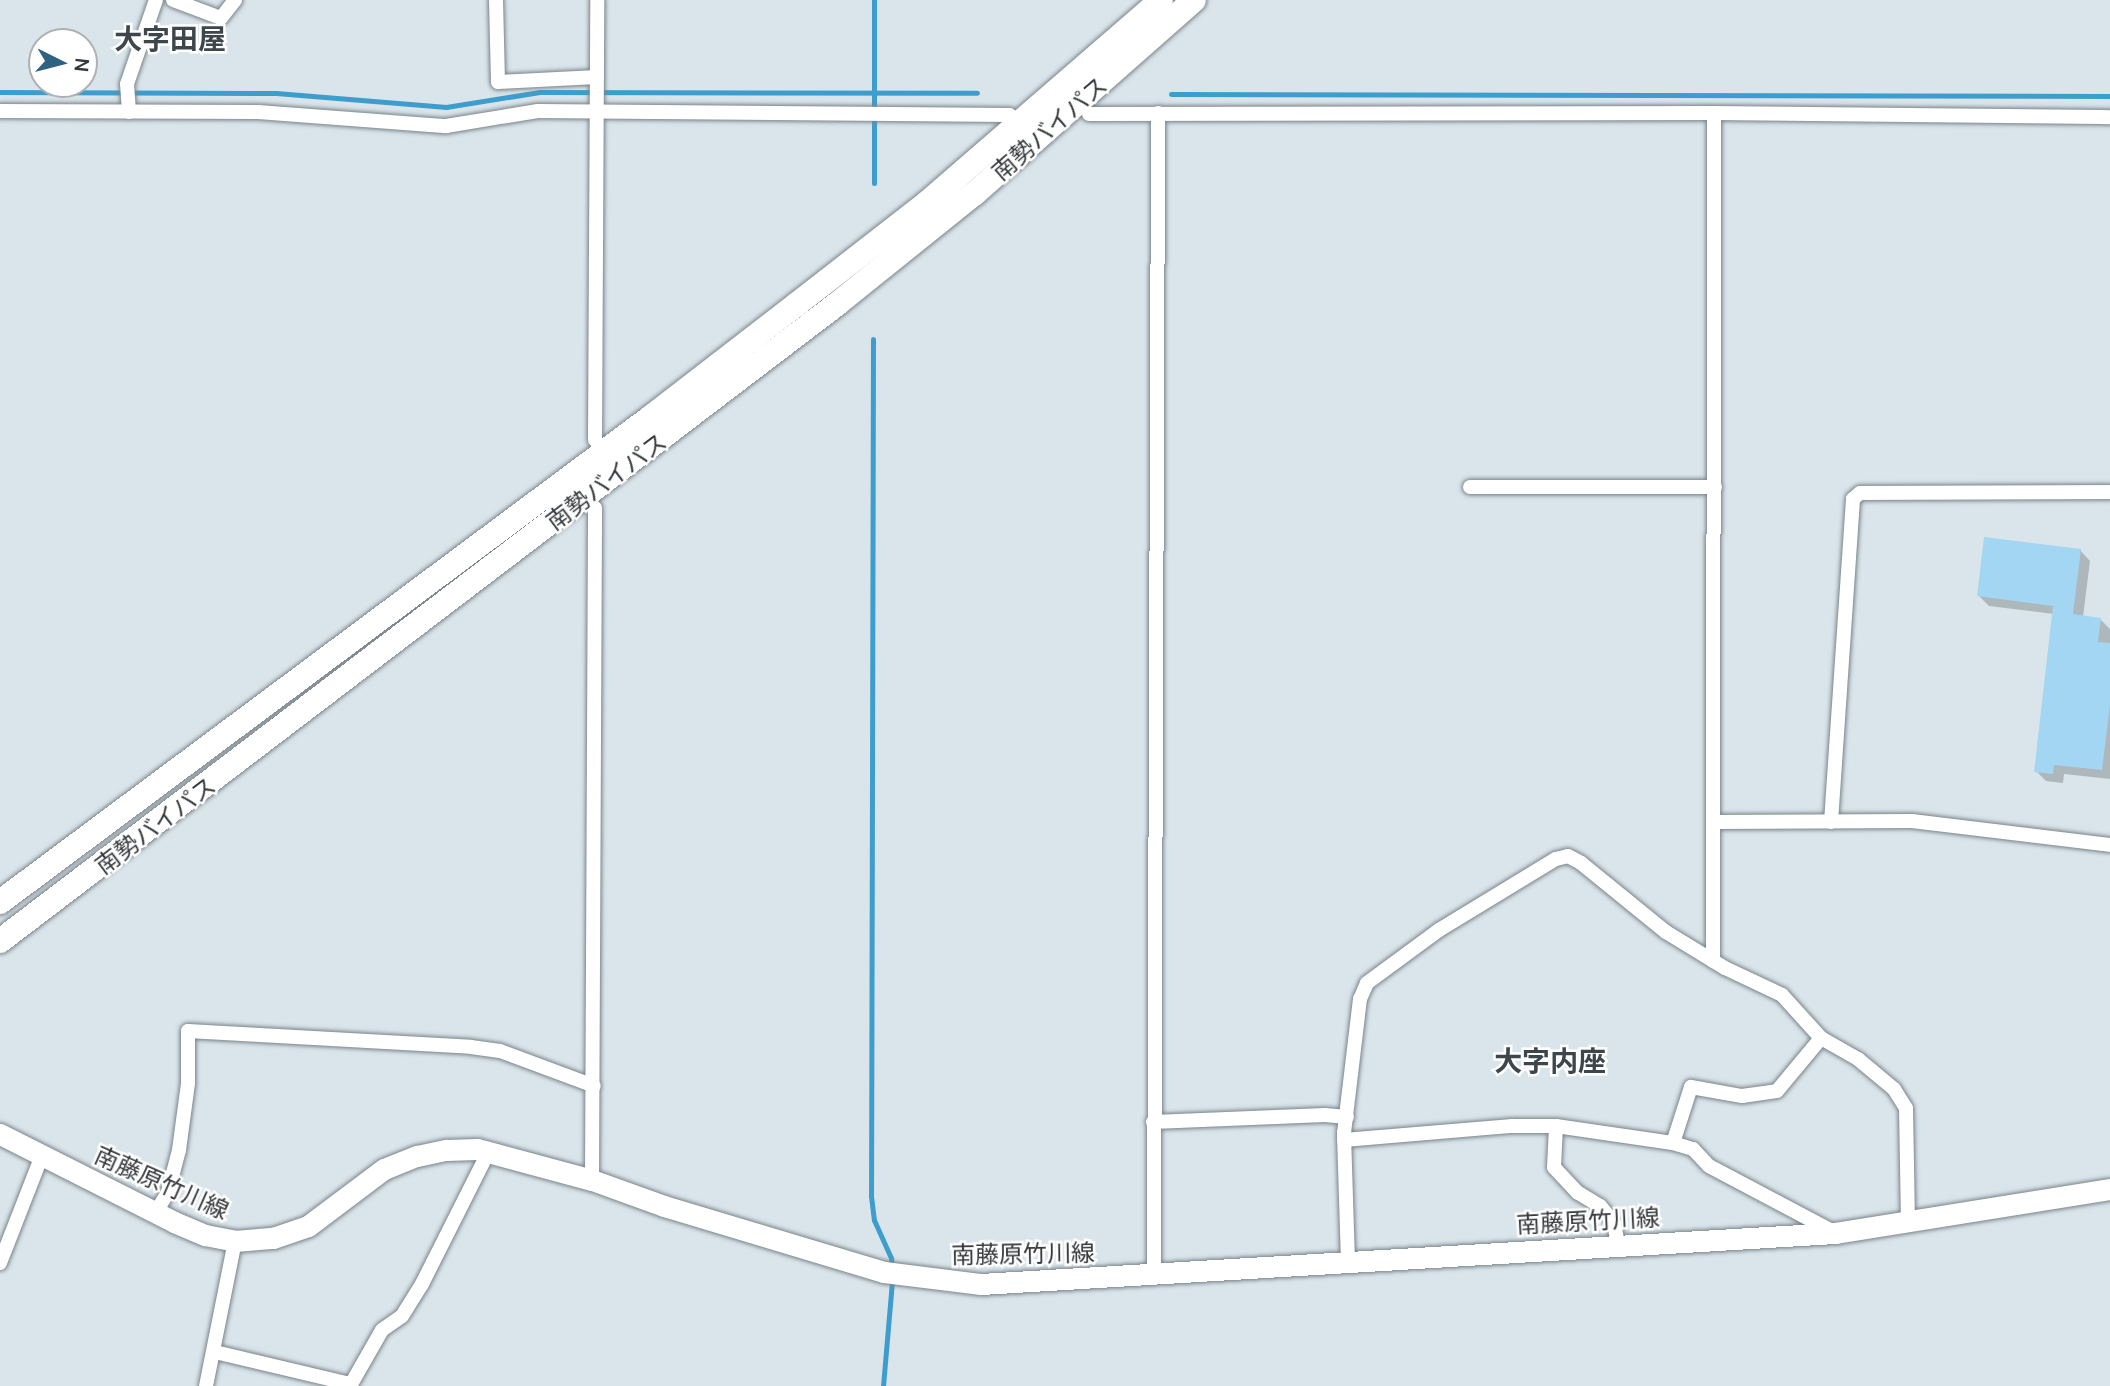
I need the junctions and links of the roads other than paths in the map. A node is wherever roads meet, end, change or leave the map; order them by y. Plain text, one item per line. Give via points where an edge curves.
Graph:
1 (156, 0) edge
2 (173, 0) edge
3 (235, 0) edge
4 (496, 0) edge
5 (597, 0) edge
6 (1161, 0) edge
7 (1194, 0) edge
8 (597, 81) junction
9 (597, 107) junction
10 (129, 108) junction
11 (0, 111) edge
12 (1158, 113) junction
13 (1714, 113) junction
14 (1088, 114) dead end
15 (1010, 115) dead end
16 (2110, 117) edge
17 (595, 440) dead end
18 (1470, 487) dead end
19 (1715, 487) junction
20 (2110, 492) edge
21 (594, 508) dead end
22 (1714, 822) junction
23 (1831, 822) junction
24 (2110, 843) edge
25 (0, 902) edge
26 (0, 941) edge
27 (1713, 961) junction
28 (1821, 1038) junction
29 (594, 1086) junction
30 (1347, 1117) junction
31 (1153, 1122) junction
32 (1556, 1126) junction
33 (0, 1134) edge
34 (1344, 1140) junction
35 (1673, 1143) junction
36 (489, 1152) junction
37 (42, 1156) junction
38 (592, 1180) junction
39 (2110, 1189) edge
40 (156, 1212) junction
41 (1908, 1221) junction
42 (1835, 1233) junction
43 (235, 1241) junction
44 (1618, 1244) junction
45 (1348, 1262) junction
46 (0, 1263) edge
47 (1154, 1273) junction
48 (215, 1352) junction
49 (350, 1385) edge
50 (206, 1386) edge

1 - 10 street via 128,84
2 - 3 street via 222,19
4 - 8 street via 498,82
5 - 8 street
6 - 25 highway, 南勢バイパス via 928,202 797,304
7 - 26 highway, 南勢バイパス via 974,194 848,296
8 - 9 street
9 - 10 street via 446,126
9 - 15 street
9 - 17 street
10 - 11 street
12 - 13 street
12 - 14 street
12 - 31 street
13 - 16 street
13 - 19 street
18 - 19 street
19 - 22 street
20 - 23 street via 1860,492 1853,499
21 - 29 street
22 - 23 street
22 - 27 street
23 - 24 street via 1912,821
27 - 28 street via 1782,995
27 - 30 street via 1666,932 1581,863 1568,856 1556,859 1439,930 1367,983 1360,999
28 - 35 street via 1777,1091 1742,1096 1691,1087
28 - 41 street via 1858,1059 1894,1089 1906,1108
29 - 38 street
29 - 40 street via 499,1051 471,1047 188,1031 188,1083 179,1150 168,1192
30 - 31 street
30 - 34 street
31 - 47 street
32 - 34 street
32 - 35 street
32 - 44 street via 1554,1167 1578,1193 1600,1206 1614,1223
33 - 37 main road, 南藤原竹川線
34 - 45 street
35 - 42 street via 1693,1149 1709,1166
36 - 38 main road, 南藤原竹川線
36 - 43 main road, 南藤原竹川線 via 446,1150 418,1156 384,1169 308,1226 273,1238
36 - 49 street via 422,1284 402,1316 382,1330
37 - 40 main road, 南藤原竹川線
37 - 46 street
38 - 47 main road, 南藤原竹川線 via 891,1274 981,1284
39 - 41 main road, 南藤原竹川線
40 - 43 main road, 南藤原竹川線 via 205,1236
41 - 42 main road, 南藤原竹川線
42 - 44 main road, 南藤原竹川線
43 - 48 street
44 - 45 main road, 南藤原竹川線
45 - 47 main road, 南藤原竹川線
48 - 49 street
48 - 50 street

